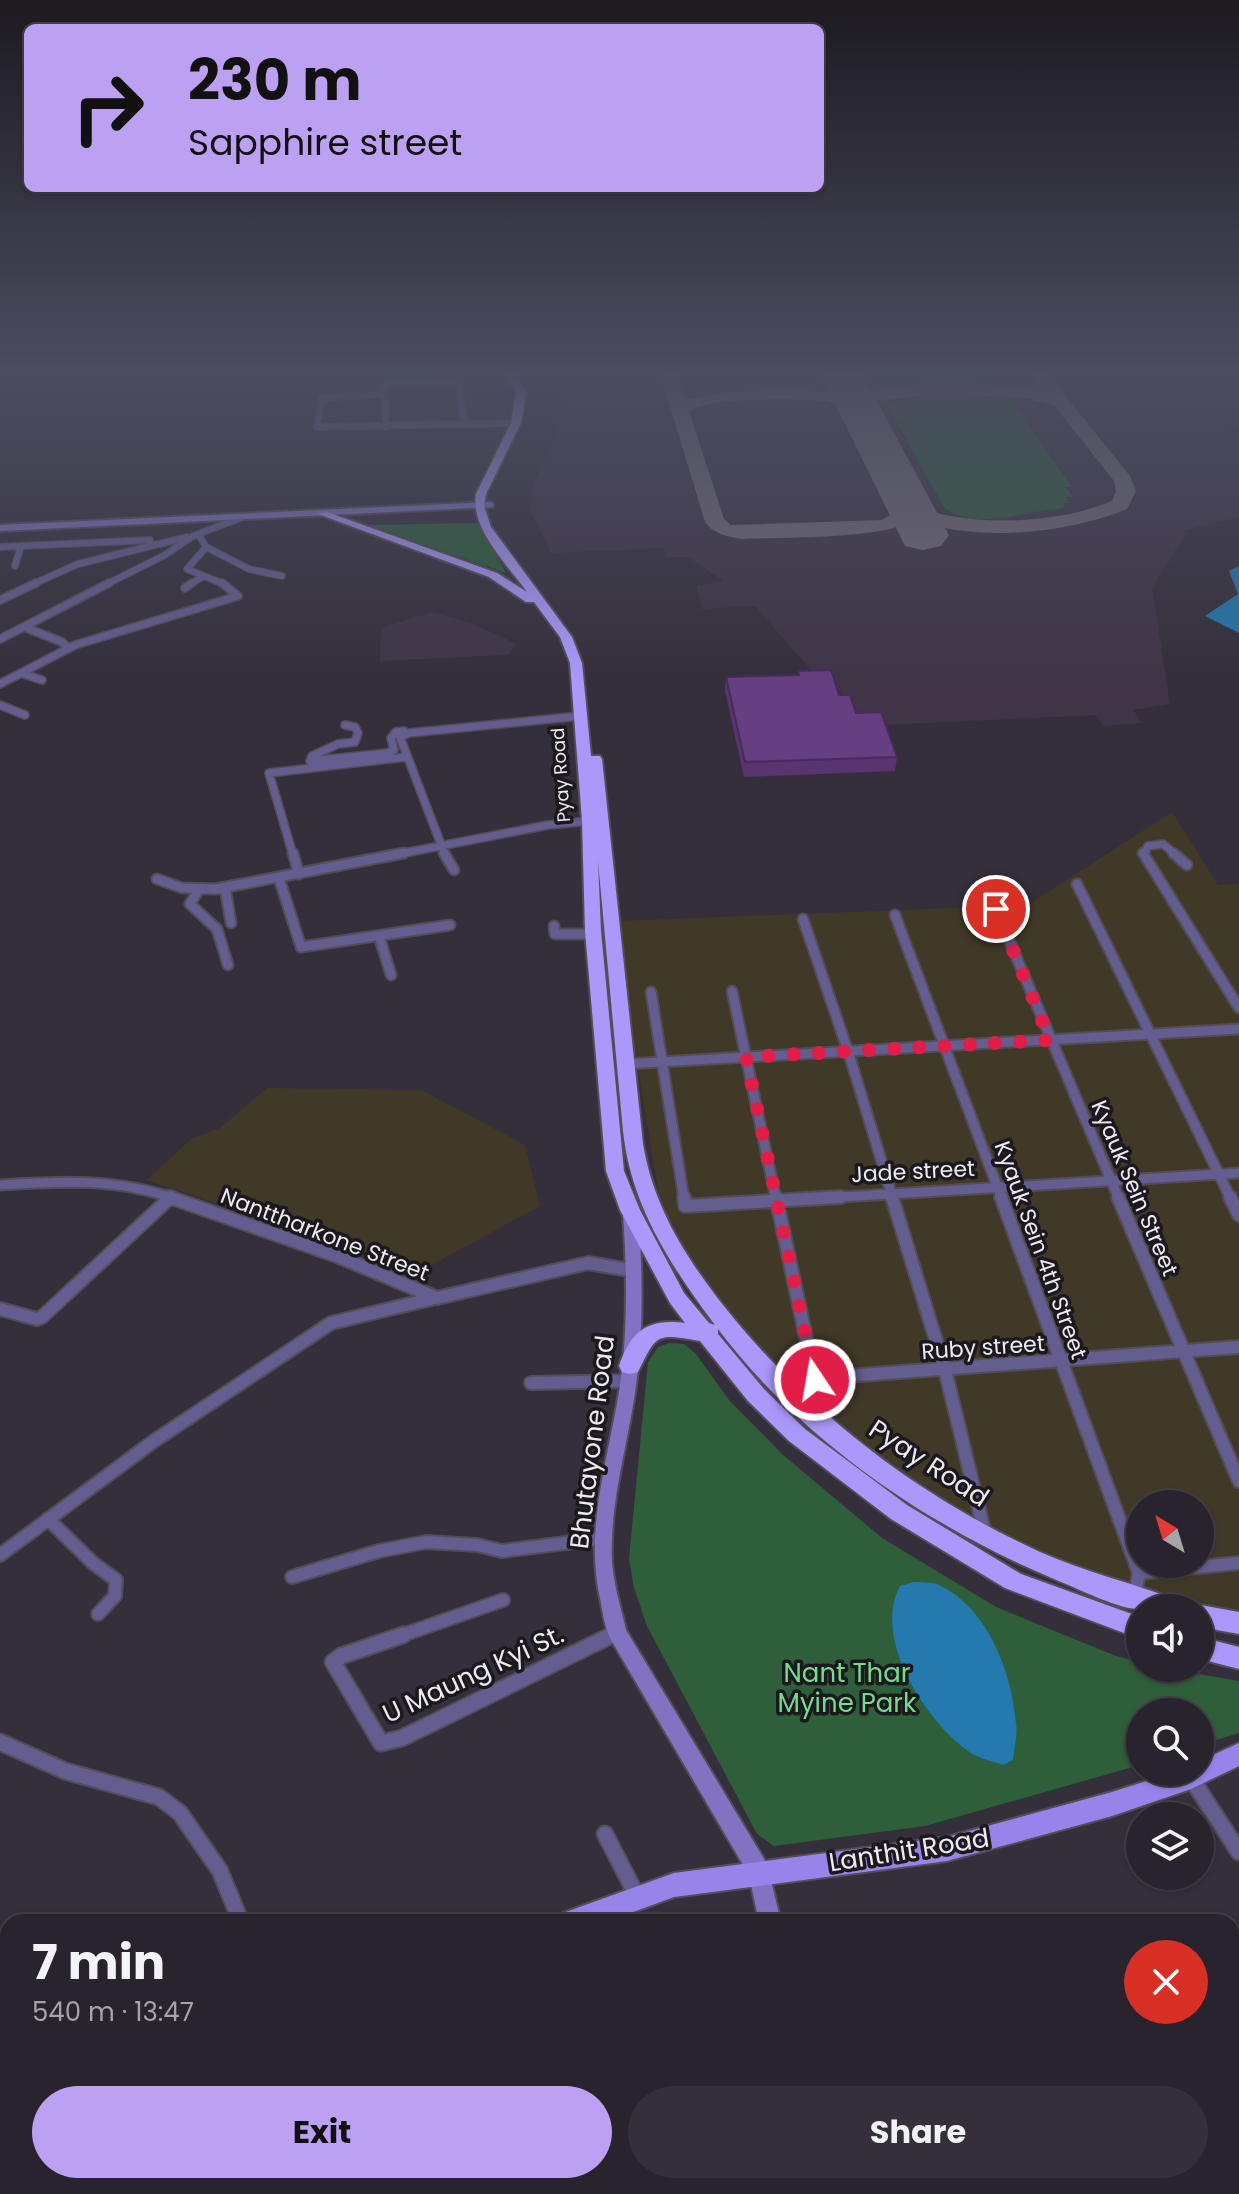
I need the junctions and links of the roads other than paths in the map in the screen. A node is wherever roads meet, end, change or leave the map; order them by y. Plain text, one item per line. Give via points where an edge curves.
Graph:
1 (490, 475) edge
2 (501, 475) edge
3 (484, 505) junction
4 (323, 514) junction
5 (240, 518) junction
6 (0, 528) edge
7 (196, 535) junction
8 (176, 539) junction
9 (21, 546) junction
10 (0, 547) edge
11 (206, 547) junction
12 (15, 566) dead end
13 (282, 576) dead end
14 (202, 577) junction
15 (185, 588) dead end
16 (0, 600) edge
17 (549, 614) junction
18 (24, 627) junction
19 (0, 639) edge
20 (68, 648) junction
21 (21, 673) junction
22 (42, 680) dead end
23 (0, 684) edge
24 (0, 705) edge
25 (25, 715) dead end
26 (580, 716) junction
27 (345, 725) dead end
28 (409, 733) junction
29 (406, 757) junction
30 (589, 821) junction
31 (440, 846) junction
32 (1187, 865) dead end
33 (454, 870) dead end
34 (299, 874) junction
35 (279, 878) junction
36 (157, 879) dead end
37 (1077, 884) dead end
38 (225, 888) junction
39 (198, 891) junction
40 (996, 909) dead end
41 (895, 915) dead end
42 (803, 919) dead end
43 (231, 923) dead end
44 (450, 925) dead end
45 (554, 926) dead end
46 (593, 934) junction
47 (379, 936) junction
48 (228, 965) dead end
49 (391, 975) dead end
50 (732, 991) dead end
51 (651, 992) dead end
52 (1239, 1008) edge
53 (1239, 1029) edge
54 (1149, 1034) junction
55 (1050, 1040) junction
56 (946, 1046) junction
57 (848, 1051) junction
58 (746, 1057) junction
59 (662, 1062) junction
60 (625, 1064) junction
61 (638, 1169) junction
62 (1239, 1173) edge
63 (1218, 1174) junction
64 (1109, 1180) junction
65 (0, 1185) edge
66 (998, 1186) junction
67 (891, 1192) junction
68 (171, 1197) junction
69 (776, 1198) junction
70 (630, 1210) junction
71 (1239, 1215) edge
72 (667, 1258) junction
73 (635, 1269) junction
74 (437, 1298) junction
75 (0, 1309) edge
76 (713, 1329) junction
77 (1239, 1347) edge
78 (1183, 1351) junction
79 (1059, 1361) junction
80 (945, 1370) junction
81 (629, 1373) junction
82 (815, 1380) junction
83 (777, 1381) junction
84 (531, 1383) dead end
85 (1239, 1481) edge
86 (48, 1519) junction
87 (985, 1536) junction
88 (605, 1538) junction
89 (1126, 1539) edge
90 (0, 1555) edge
91 (1239, 1563) edge
92 (1214, 1566) edge
93 (292, 1577) dead end
94 (1126, 1596) edge
95 (503, 1600) dead end
96 (98, 1614) dead end
97 (1214, 1619) edge
98 (1126, 1623) edge
99 (1239, 1623) edge
100 (617, 1632) junction
101 (1214, 1652) edge
102 (1239, 1658) edge
103 (0, 1742) edge
104 (1239, 1754) edge
105 (1214, 1766) edge
106 (1167, 1786) edge
107 (1196, 1786) edge
108 (605, 1834) dead end
109 (1239, 1852) edge
110 (759, 1872) junction
111 (638, 1898) junction
112 (238, 1914) edge
113 (594, 1914) edge
114 (768, 1914) edge

1 - 3 highway via 481,494
2 - 3 highway
3 - 4 street
3 - 17 highway, Pyay Road via 486,527
3 - 60 highway, Pyay Road via 573,636 584,663
4 - 5 street
4 - 17 highway via 493,575
5 - 6 street
5 - 7 street
7 - 8 street
7 - 11 street
7 - 18 street
8 - 9 street
8 - 16 street via 78,564
9 - 10 street
9 - 12 street
11 - 13 street via 249,569
11 - 14 street via 187,569
14 - 15 street
14 - 20 street via 226,584 238,596
17 - 26 highway, Pyay Road via 573,652
18 - 19 street
18 - 20 street
20 - 21 street
21 - 22 street
21 - 23 street
24 - 25 street
26 - 28 street
26 - 30 highway, Pyay Road
27 - 28 street via 355,727 355,742 330,747 310,761 388,753 394,750 391,738 396,732
28 - 29 street via 400,737
29 - 31 street
29 - 34 street via 269,773
30 - 31 street
30 - 46 highway, Pyay Road
31 - 33 street
31 - 34 street
32 - 52 street via 1163,844 1148,846 1143,853
34 - 35 street
35 - 38 street
35 - 47 street via 301,947
36 - 39 street
37 - 54 street
38 - 39 street
38 - 43 street
39 - 48 street via 190,904 217,929
40 - 55 street, Kyauk Sein Street
41 - 56 street, Kyauk Sein 4th Street
42 - 57 street
44 - 47 street
45 - 46 street via 555,934
46 - 70 highway, Pyay Road via 615,1171
47 - 49 street
50 - 58 street
51 - 59 street
53 - 54 street
54 - 55 street
54 - 63 street
55 - 56 street
55 - 64 street, Kyauk Sein Street
56 - 57 street
56 - 66 street, Kyauk Sein 4th Street
57 - 58 street
57 - 67 street
58 - 59 street
58 - 69 street
59 - 60 street
59 - 69 street, Jade street via 685,1206
60 - 61 highway, Pyay Road
61 - 70 main road, Pyay Road
61 - 72 highway, Pyay Road
62 - 63 street, Jade street
63 - 64 street, Jade street
63 - 71 street
64 - 66 street, Jade street
64 - 78 street, Kyauk Sein Street
65 - 68 street, Nanttharkone Street via 73,1180
66 - 67 street, Jade street
66 - 79 street, Kyauk Sein 4th Street
67 - 69 street, Jade street
67 - 80 street
68 - 74 street, Nanttharkone Street
68 - 75 street via 42,1317
69 - 82 street
70 - 72 highway, Pyay Road
70 - 73 street, Bhutayone Road
72 - 73 street
72 - 76 highway, Pyay Road via 677,1298
73 - 74 street, Nanttharkone Street via 588,1263
73 - 81 street, Bhutayone Road
74 - 86 street via 331,1323
76 - 81 highway via 666,1328 646,1335 635,1346
76 - 83 highway, Pyay Road
76 - 98 highway, Pyay Road via 756,1395 797,1435 899,1512 1013,1581
77 - 78 street, Ruby street
78 - 79 street, Ruby street
78 - 85 street, Kyauk Sein Street
79 - 80 street, Ruby street
79 - 89 street, Kyauk Sein 4th Street
80 - 82 street, Ruby street
80 - 87 street
81 - 84 street
81 - 88 street, Bhutayone Road
82 - 83 street, Ruby street
83 - 87 highway, Pyay Road via 854,1451
86 - 90 street
86 - 96 street via 116,1580 115,1596
87 - 94 highway, Pyay Road
88 - 93 street via 502,1551 426,1542
88 - 100 street, Bhutayone Road via 603,1559
91 - 92 street
95 - 100 street, U Maung Kyi St. via 333,1662 381,1743 402,1738
97 - 99 highway
100 - 110 street, Bhutayone Road
101 - 102 highway
103 - 112 street via 65,1771 159,1797 180,1813 220,1871
104 - 105 main road, Lanthit Road
106 - 110 main road, Lanthit Road via 947,1849
107 - 109 street
108 - 111 street
110 - 111 main road, Lanthit Road via 674,1885
110 - 114 street, Bhutayone Road
111 - 113 main road, Lanthit Road

